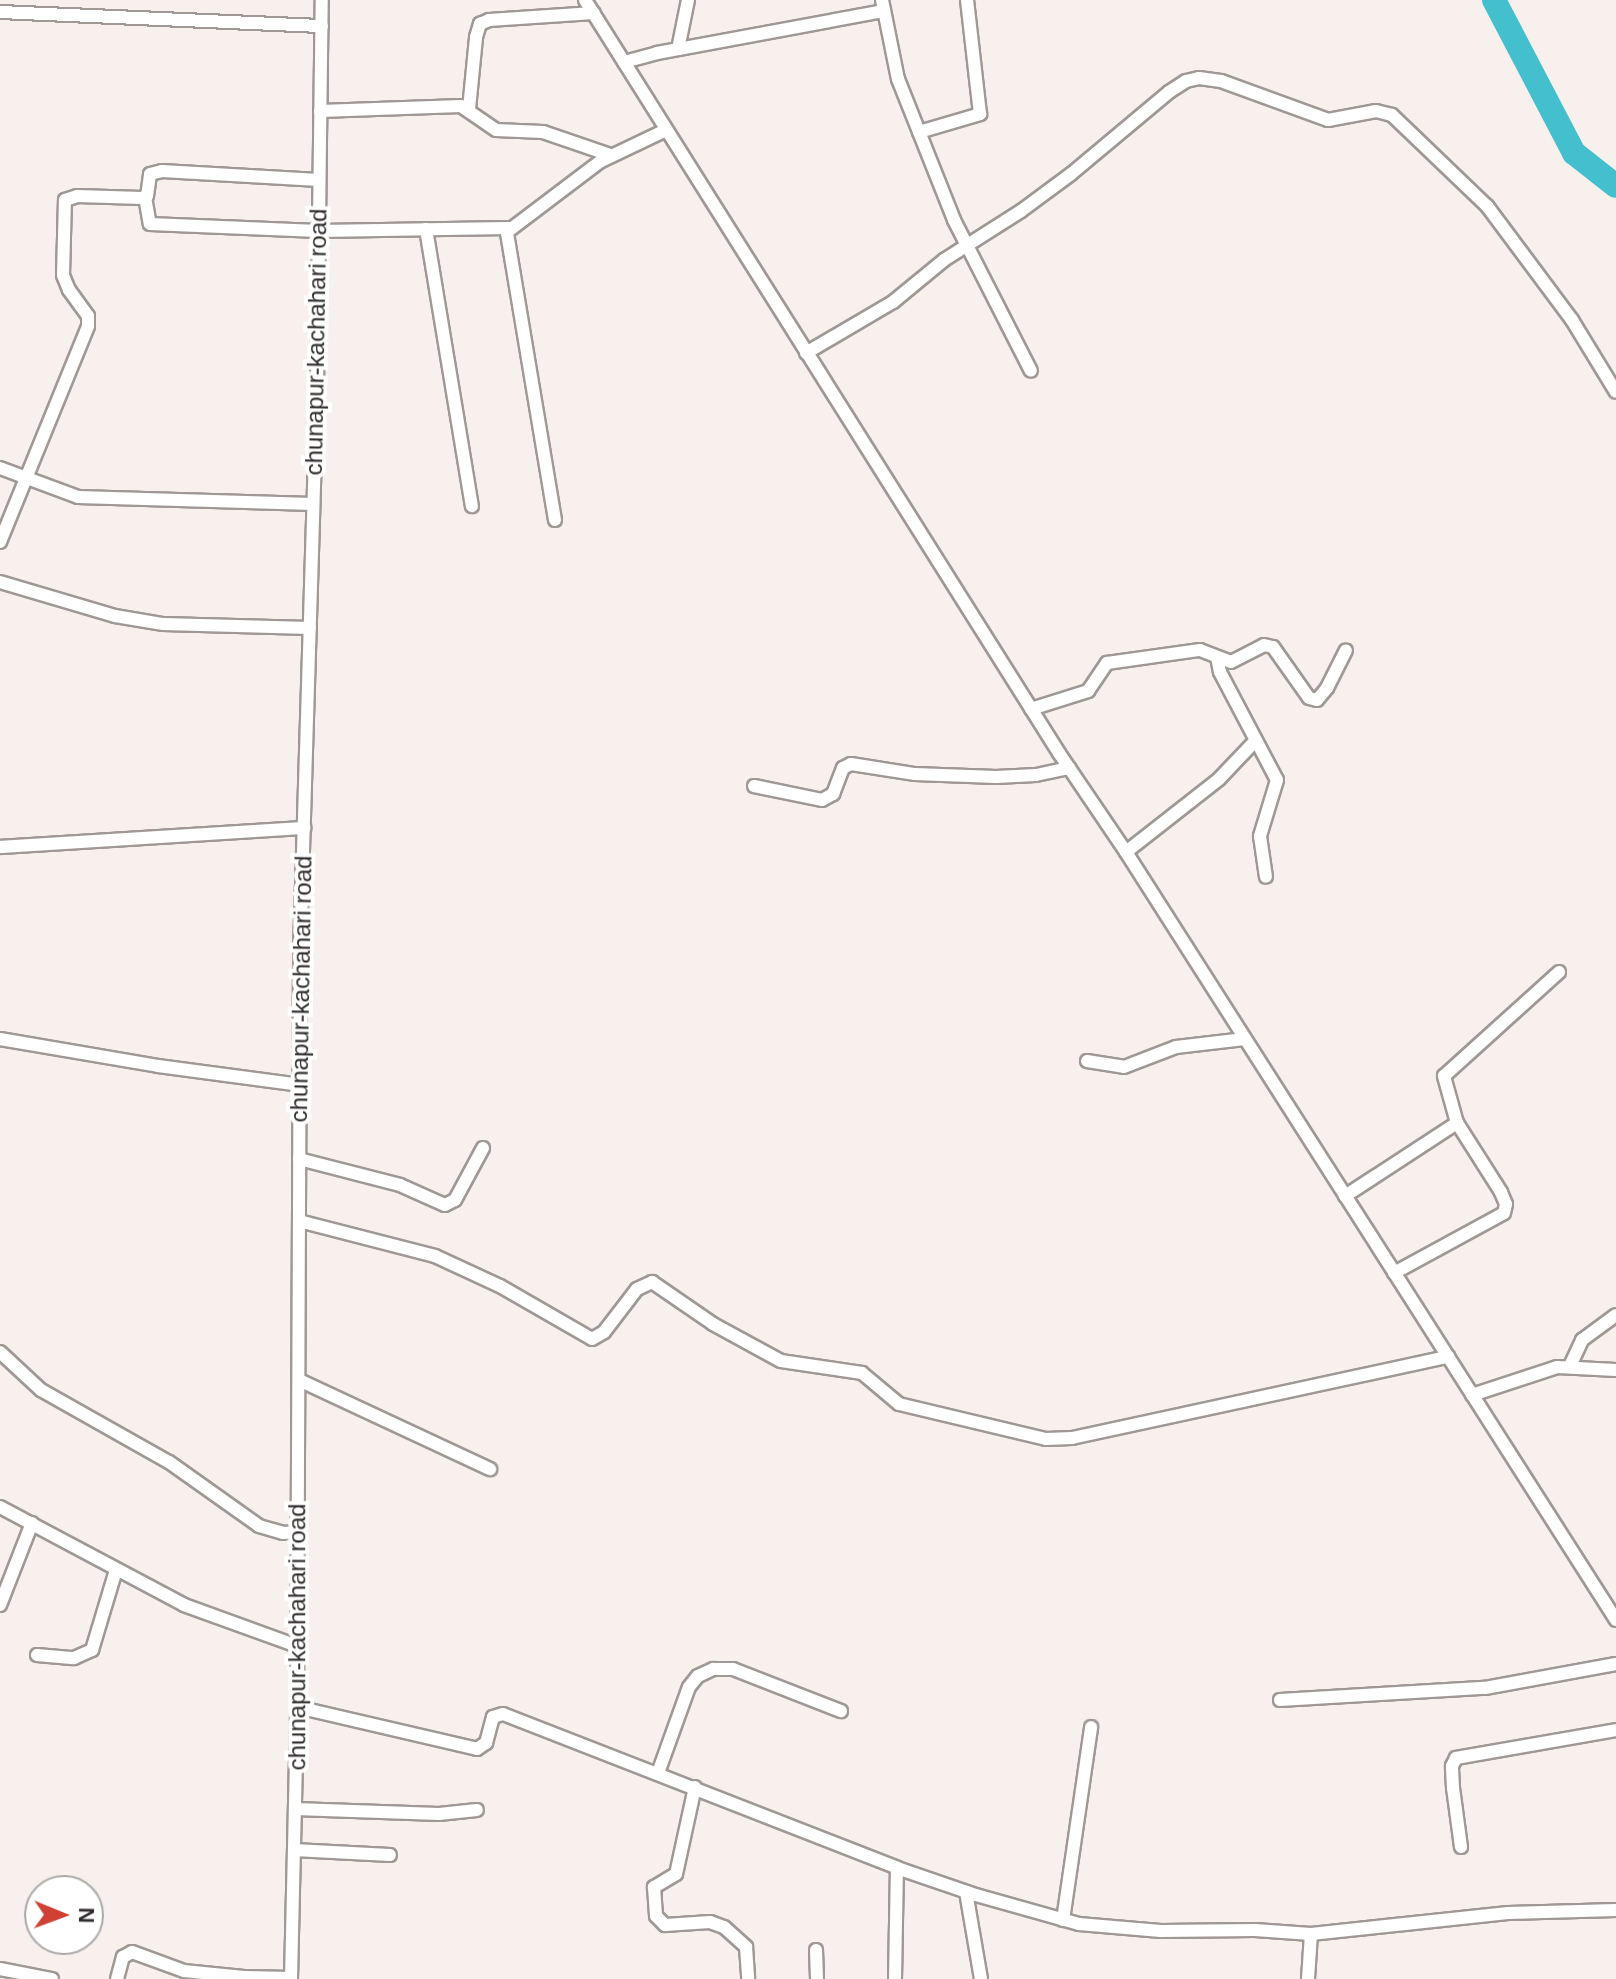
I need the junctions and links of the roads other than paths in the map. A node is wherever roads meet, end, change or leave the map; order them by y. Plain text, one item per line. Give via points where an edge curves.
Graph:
1 (322, 0) edge
2 (585, 0) edge
3 (688, 0) edge
4 (967, 0) edge
5 (883, 6) edge
6 (0, 12) edge
7 (594, 13) junction
8 (322, 26) junction
9 (678, 49) junction
10 (624, 62) junction
11 (469, 109) junction
12 (320, 111) junction
13 (666, 130) junction
14 (919, 132) junction
15 (610, 155) junction
16 (319, 180) junction
17 (145, 197) junction
18 (509, 228) junction
19 (426, 229) junction
20 (318, 231) junction
21 (968, 245) junction
22 (806, 353) junction
23 (1031, 371) dead end
24 (1616, 392) edge
25 (0, 468) edge
26 (26, 479) junction
27 (313, 504) junction
28 (472, 506) dead end
29 (555, 520) dead end
30 (0, 542) edge
31 (0, 582) edge
32 (310, 628) junction
33 (1346, 650) dead end
34 (1217, 657) junction
35 (1031, 709) junction
36 (1255, 741) junction
37 (1069, 768) junction
38 (754, 786) dead end
39 (304, 828) junction
40 (0, 847) edge
41 (1126, 852) junction
42 (1266, 877) dead end
43 (1559, 972) dead end
44 (0, 1039) edge
45 (1245, 1039) junction
46 (1087, 1061) dead end
47 (301, 1085) junction
48 (1457, 1123) junction
49 (483, 1148) dead end
50 (299, 1159) junction
51 (1345, 1196) junction
52 (299, 1221) junction
53 (1394, 1273) junction
54 (1616, 1315) edge
55 (0, 1352) edge
56 (1448, 1357) junction
57 (1570, 1366) junction
58 (1616, 1370) edge
59 (299, 1380) junction
60 (1472, 1395) junction
61 (490, 1469) dead end
62 (0, 1507) edge
63 (32, 1523) junction
64 (298, 1532) junction
65 (116, 1570) junction
66 (0, 1605) edge
67 (1616, 1620) edge
68 (297, 1646) junction
69 (37, 1655) dead end
70 (1616, 1664) edge
71 (1280, 1700) dead end
72 (297, 1707) junction
73 (841, 1711) dead end
74 (1091, 1727) dead end
75 (1616, 1730) edge
76 (658, 1773) junction
77 (695, 1787) junction
78 (295, 1809) junction
79 (477, 1810) dead end
80 (1461, 1847) dead end
81 (294, 1850) junction
82 (390, 1855) dead end
83 (897, 1868) junction
84 (966, 1892) junction
85 (1616, 1910) edge
86 (1063, 1920) junction
87 (1311, 1934) junction
88 (816, 1950) dead end
89 (0, 1969) edge
90 (291, 1978) edge
91 (52, 1979) edge
92 (117, 1979) edge
93 (748, 1979) edge
94 (817, 1979) edge
95 (895, 1979) edge
96 (981, 1979) edge
97 (1308, 1979) edge

1 - 8 street, chunapur-kachahari road
2 - 7 street
3 - 9 street
4 - 14 street via 980,114
5 - 9 street
5 - 14 street via 898,79
6 - 8 street
7 - 10 street
7 - 11 street via 480,24
8 - 12 street, chunapur-kachahari road
9 - 10 street
10 - 13 street
11 - 12 street via 451,105
11 - 15 street via 496,130 543,132
12 - 16 street, chunapur-kachahari road
13 - 15 street
13 - 22 street
14 - 21 street
15 - 18 street
16 - 17 street via 156,171 150,174
16 - 20 street, chunapur-kachahari road
17 - 20 street via 150,224
17 - 26 street via 72,196 63,203 65,283 88,316 88,326
18 - 19 street
18 - 29 street via 508,252
19 - 20 street
19 - 28 street
20 - 27 street, chunapur-kachahari road
21 - 22 street via 885,308
21 - 23 street
21 - 24 street via 1059,183 1186,81 1221,81 1328,120 1382,111 1487,206 1572,320
22 - 35 street
25 - 26 street
26 - 27 street via 78,497
26 - 30 street
27 - 32 street, chunapur-kachahari road
31 - 32 street via 115,616 163,624
32 - 39 street, chunapur-kachahari road
33 - 34 street via 1322,697 1313,701 1273,647 1259,646 1238,661
34 - 35 street via 1200,650 1107,663 1088,691
34 - 36 street
35 - 37 street
36 - 41 street via 1219,779
36 - 42 street via 1278,784 1260,836
37 - 38 street via 996,777 915,774 851,764 843,768 833,794 822,800
37 - 41 street
39 - 40 street
39 - 47 street, chunapur-kachahari road
41 - 45 street
43 - 48 street via 1444,1076
44 - 47 street
45 - 46 street via 1176,1047 1124,1067
45 - 51 street
47 - 50 street, chunapur-kachahari road
48 - 51 street
48 - 53 street via 1506,1209
49 - 50 street via 455,1200 445,1205 400,1185
50 - 52 street, chunapur-kachahari road
51 - 53 street
52 - 56 street via 435,1256 592,1339 604,1332 637,1289 652,1282 769,1356 804,1367 862,1373 899,1404 1046,1439 1072,1438
52 - 59 street, chunapur-kachahari road
53 - 56 street
54 - 57 street via 1582,1340
55 - 64 street via 41,1390 169,1462 259,1526
56 - 60 street
57 - 58 street
57 - 60 street
59 - 61 street
59 - 64 street, chunapur-kachahari road
60 - 67 street
62 - 63 street
63 - 65 street
63 - 66 street
64 - 68 street, chunapur-kachahari road
65 - 68 street via 201,1612
65 - 69 street via 92,1650 74,1658
68 - 72 street, chunapur-kachahari road
70 - 71 street via 1485,1688
72 - 76 street via 477,1749 486,1743 493,1717 503,1714
72 - 78 street, chunapur-kachahari road
73 - 76 street via 733,1669 713,1669 689,1687
74 - 86 street
75 - 80 street via 1456,1758 1453,1788
76 - 77 street
77 - 83 street
77 - 93 street via 676,1874 654,1887 656,1916 665,1925 710,1922 724,1927 746,1947
78 - 79 street via 439,1814
78 - 81 street, chunapur-kachahari road
81 - 82 street
81 - 90 street, chunapur-kachahari road
83 - 84 street
83 - 95 street
84 - 86 street
84 - 96 street
85 - 87 street via 1508,1913
86 - 87 street via 1114,1929
87 - 97 street
88 - 94 street
89 - 91 street
90 - 92 street via 184,1971 132,1952 123,1957

